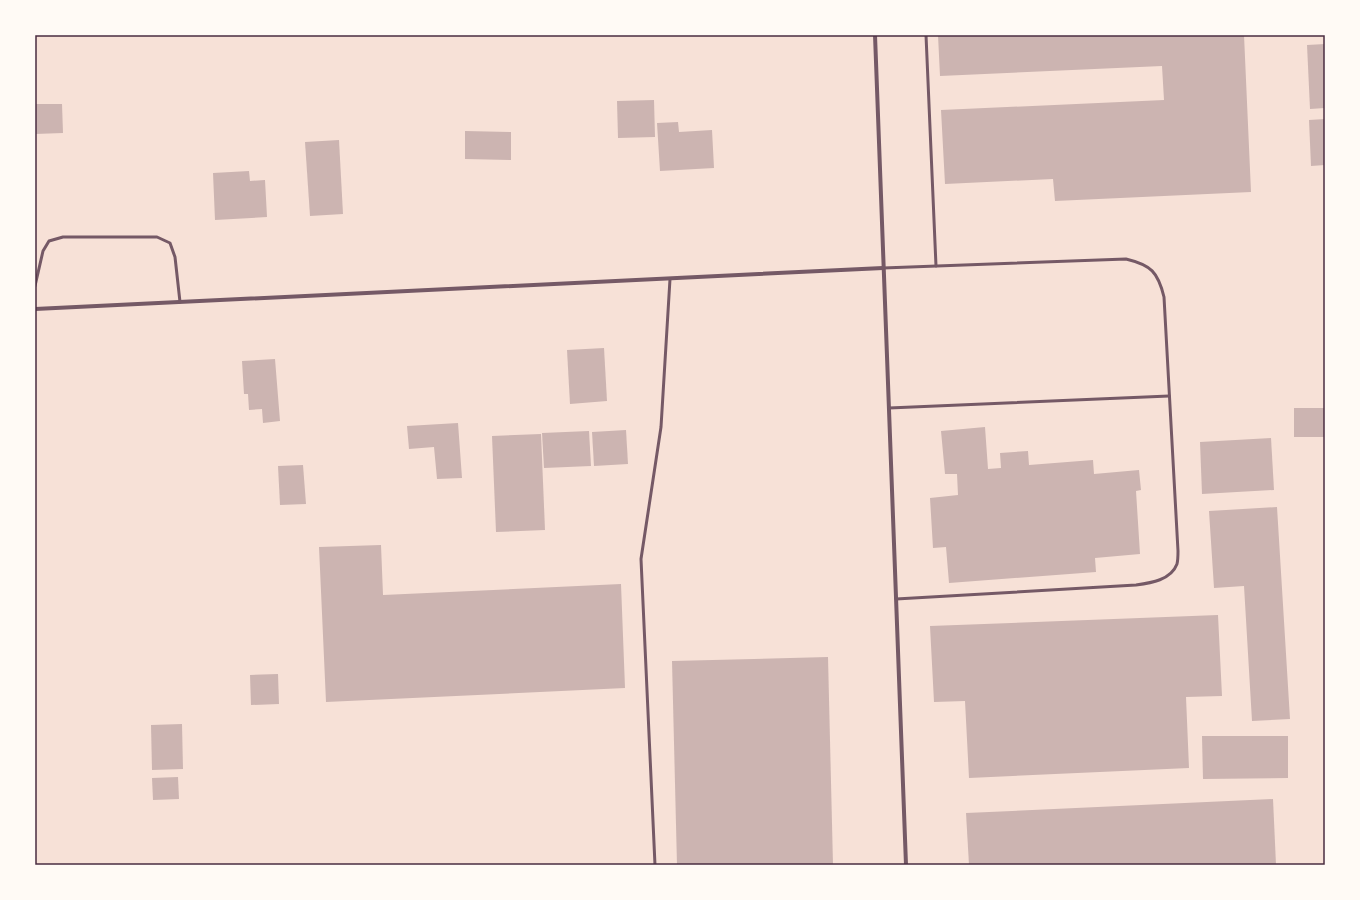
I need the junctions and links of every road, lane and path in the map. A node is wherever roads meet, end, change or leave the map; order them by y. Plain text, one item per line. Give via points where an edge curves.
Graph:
1 (875, 35) edge
2 (926, 35) edge
3 (936, 266) junction
4 (883, 268) junction
5 (670, 279) junction
6 (35, 286) edge
7 (180, 302) junction
8 (35, 309) edge
9 (1169, 396) junction
10 (889, 408) junction
11 (896, 599) junction
12 (655, 865) edge
13 (906, 865) edge

1 - 4 street
2 - 3 lane
3 - 4 lane
3 - 9 lane via 1126,259 1140,262 1152,270 1160,283 1164,297
4 - 5 street
4 - 10 street
5 - 7 street
5 - 12 lane via 660,427 641,559
6 - 7 lane via 43,251 49,241 63,237 157,237 170,243 175,257
7 - 8 street
9 - 10 lane
9 - 11 lane via 1178,551 1177,563 1162,579 1136,585
10 - 11 street
11 - 13 street

